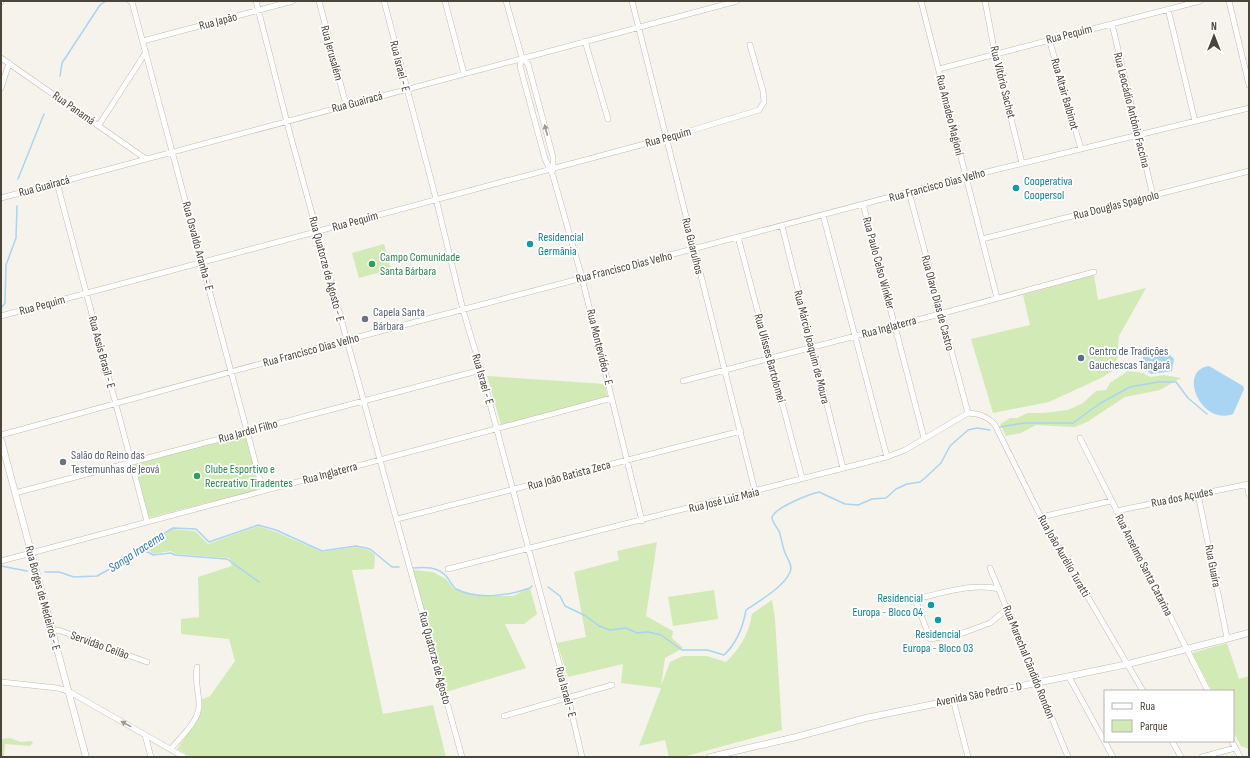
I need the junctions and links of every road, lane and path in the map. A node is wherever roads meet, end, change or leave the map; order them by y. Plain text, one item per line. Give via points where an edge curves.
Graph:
1 (131, 1) edge
2 (256, 1) edge
3 (293, 1) edge
4 (319, 1) edge
5 (384, 1) edge
6 (445, 1) edge
7 (506, 1) edge
8 (632, 1) edge
9 (737, 1) edge
10 (921, 1) edge
11 (985, 1) edge
12 (1200, 1) edge
13 (1229, 1) edge
14 (1168, 9) junction
15 (259, 10) junction
16 (1112, 24) junction
17 (638, 27) junction
18 (1050, 39) junction
19 (143, 41) junction
20 (585, 41) junction
21 (750, 45) dead end
22 (146, 52) junction
23 (995, 54) junction
24 (1, 58) edge
25 (522, 58) junction
26 (9, 63) junction
27 (939, 69) junction
28 (464, 74) junction
29 (1249, 85) edge
30 (1, 88) edge
31 (406, 89) junction
32 (346, 105) junction
33 (1249, 108) edge
34 (608, 119) dead end
35 (1195, 120) junction
36 (287, 121) junction
37 (99, 125) junction
38 (1138, 135) junction
39 (666, 138) junction
40 (1081, 149) junction
41 (173, 152) junction
42 (146, 159) junction
43 (1022, 163) junction
44 (551, 169) junction
45 (1249, 171) edge
46 (966, 177) junction
47 (57, 183) junction
48 (909, 192) junction
49 (1153, 196) junction
50 (1, 198) edge
51 (436, 199) junction
52 (864, 204) junction
53 (823, 215) junction
54 (782, 226) junction
55 (317, 231) junction
56 (738, 237) junction
57 (982, 239) junction
58 (694, 249) junction
59 (202, 262) junction
60 (1094, 272) dead end
61 (582, 278) junction
62 (86, 293) junction
63 (997, 298) junction
64 (463, 310) junction
65 (940, 314) junction
66 (1, 316) edge
67 (895, 326) junction
68 (855, 336) junction
69 (347, 340) junction
70 (812, 347) junction
71 (770, 358) junction
72 (480, 370) junction
73 (231, 371) junction
74 (726, 371) junction
75 (684, 381) dead end
76 (612, 398) junction
77 (363, 400) junction
78 (115, 402) junction
79 (968, 413) junction
80 (497, 430) junction
81 (247, 431) junction
82 (741, 431) junction
83 (1, 434) edge
84 (924, 438) junction
85 (1080, 438) dead end
86 (1, 440) edge
87 (886, 457) junction
88 (628, 459) junction
89 (380, 460) junction
90 (131, 462) junction
91 (843, 468) junction
92 (802, 478) junction
93 (1248, 484) edge
94 (512, 490) junction
95 (263, 491) junction
96 (755, 491) junction
97 (15, 492) junction
98 (1198, 494) junction
99 (1249, 495) edge
100 (1111, 501) junction
101 (1116, 510) junction
102 (1041, 517) junction
103 (396, 519) junction
104 (146, 521) junction
105 (642, 521) junction
106 (528, 549) junction
107 (31, 552) junction
108 (408, 560) joint
109 (1, 561) edge
110 (990, 568) dead end
111 (448, 569) dead end
112 (1000, 589) junction
113 (1007, 608) junction
114 (52, 631) junction
115 (1249, 633) edge
116 (1228, 638) junction
117 (1188, 649) junction
118 (147, 662) dead end
119 (1128, 664) junction
120 (197, 667) dead end
121 (1069, 677) junction
122 (1, 682) edge
123 (1038, 682) junction
124 (612, 685) dead end
125 (1142, 690) edge
126 (1208, 690) edge
127 (68, 691) junction
128 (568, 697) junction
129 (953, 699) junction
130 (504, 716) dead end
131 (145, 735) junction
132 (1104, 741) edge
133 (1105, 742) edge
134 (1173, 742) edge
135 (1232, 742) edge
136 (1235, 748) junction
137 (171, 750) junction
138 (727, 755) edge
139 (86, 757) edge
140 (150, 757) edge
141 (184, 757) edge
142 (462, 757) edge
143 (582, 757) edge
144 (710, 757) edge
145 (968, 757) edge
146 (1068, 757) edge
147 (1113, 757) edge
148 (1181, 757) edge
149 (1202, 757) edge
150 (1240, 757) edge

1 - 19 street, Rua Osvaldo Aranha - E
2 - 15 street, Rua Quatorze de Agosto - E
3 - 15 street, Rua Japão
4 - 32 street, Rua Jerusalém
5 - 31 street, Rua Israel - E
6 - 28 street
7 - 25 street, Rua Montevidéo - E
8 - 17 street, Rua Guarulhos
9 - 17 street, Rua Guairacá
10 - 27 street, Rua Amadeo Magioni
11 - 23 street, Rua Vitório Sachet
12 - 14 street, Rua Pequim
13 - 29 street
14 - 16 street, Rua Pequim
14 - 35 street
15 - 19 street, Rua Japão
15 - 36 street, Rua Quatorze de Agosto - E
16 - 18 street, Rua Pequim
16 - 38 street, Rua Leocádio Antônio Faccina
17 - 20 street, Rua Guairacá
17 - 39 street, Rua Guarulhos
18 - 23 street, Rua Pequim
18 - 40 street, Rua Altair Balbinot
19 - 22 street, Rua Osvaldo Aranha - E
20 - 25 street, Rua Guairacá
20 - 34 street
21 - 39 street, Rua Pequim via 763,91 764,102 759,110
22 - 37 street
22 - 41 street, Rua Osvaldo Aranha - E
23 - 27 street, Rua Pequim
23 - 43 street, Rua Vitório Sachet
24 - 26 street, Rua Panamá
25 - 28 street, Rua Guairacá
25 - 44 street, Rua Montevidéo - E via 520,66
44 -> 25 street, Rua Montevidéo - E via 553,157 528,64
26 - 30 street
26 - 37 street, Rua Panamá
27 - 46 street, Rua Amadeo Magioni
28 - 31 street, Rua Guairacá
31 - 32 street, Rua Guairacá
31 - 51 street, Rua Israel - E
32 - 36 street, Rua Guairacá
33 - 35 street, Rua Francisco Dias Velho
35 - 38 street, Rua Francisco Dias Velho
36 - 41 street, Rua Guairacá
36 - 55 street, Rua Quatorze de Agosto - E
37 - 42 street, Rua Panamá
38 - 40 street, Rua Francisco Dias Velho
38 - 49 street, Rua Leocádio Antônio Faccina
39 - 44 street, Rua Pequim
39 - 58 street, Rua Guarulhos
40 - 43 street, Rua Francisco Dias Velho
41 - 42 street, Rua Guairacá
41 - 59 street, Rua Osvaldo Aranha - E
42 - 47 street, Rua Guairacá
43 - 46 street, Rua Francisco Dias Velho
44 - 51 street, Rua Pequim
44 - 61 street, Rua Montevidéo - E
45 - 49 street, Rua Douglas Spagnolo
46 - 48 street, Rua Francisco Dias Velho
46 - 57 street, Rua Amadeo Magioni
47 - 50 street, Rua Guairacá
47 - 62 street, Rua Assis Brasil - E
48 - 52 street, Rua Francisco Dias Velho
48 - 65 street, Rua Olavo Dias de Castro
49 - 57 street, Rua Douglas Spagnolo
51 - 55 street, Rua Pequim
51 - 64 street, Rua Israel - E
52 - 53 street, Rua Francisco Dias Velho
52 - 67 street, Rua Paulo Celso Winkler
53 - 54 street, Rua Francisco Dias Velho
53 - 68 street
54 - 56 street, Rua Francisco Dias Velho
54 - 70 street, Rua Márcio Joaquim de Moura
55 - 59 street, Rua Pequim
55 - 69 street, Rua Quatorze de Agosto - E
56 - 58 street, Rua Francisco Dias Velho
56 - 71 street, Rua Ulisses Bartolomei
57 - 63 street, Rua Amadeo Magioni
58 - 61 street, Rua Francisco Dias Velho
58 - 74 street, Rua Guarulhos
59 - 62 street, Rua Pequim
59 - 73 street, Rua Osvaldo Aranha - E
60 - 63 street, Rua Inglaterra
61 - 64 street, Rua Francisco Dias Velho
61 - 76 street, Rua Montevidéo - E
62 - 66 street, Rua Pequim
62 - 78 street, Rua Assis Brasil - E
63 - 65 street, Rua Inglaterra
64 - 69 street, Rua Francisco Dias Velho
64 - 72 street, Rua Israel - E
65 - 67 street, Rua Inglaterra
65 - 79 street, Rua Olavo Dias de Castro
67 - 68 street, Rua Inglaterra
67 - 84 street, Rua Paulo Celso Winkler
68 - 70 street, Rua Inglaterra
68 - 87 street
69 - 73 street, Rua Francisco Dias Velho
69 - 77 street, Rua Quatorze de Agosto - E
70 - 71 street, Rua Inglaterra
70 - 91 street, Rua Márcio Joaquim de Moura
71 - 74 street, Rua Inglaterra
71 - 92 street, Rua Ulisses Bartolomei
72 - 77 street, Rua Jardel Filho
72 - 80 street, Rua Israel - E
73 - 78 street, Rua Francisco Dias Velho
73 - 81 street, Rua Osvaldo Aranha - E
74 - 75 street, Rua Inglaterra
74 - 82 street, Rua Guarulhos
76 - 80 street, Rua Inglaterra
76 - 88 street, Rua Montevidéo - E
77 - 81 street, Rua Jardel Filho
77 - 89 street, Rua Quatorze de Agosto - E
78 - 83 street, Rua Francisco Dias Velho
78 - 90 street, Rua Assis Brasil - E
79 - 84 street, Rua José Luiz Maia
79 - 102 street, Rua João Aurélio Turatti via 979,414 995,425
80 - 89 street, Rua Inglaterra
80 - 94 street, Rua Israel - E
81 - 90 street, Rua Jardel Filho
81 - 95 street, Rua Osvaldo Aranha - E
82 - 88 street, Rua João Batista Zeca
82 - 96 street, Rua Guarulhos
84 - 87 street, Rua José Luiz Maia via 905,450
85 - 100 street, Rua Anselmo Santa Catarina
86 - 97 street, Rua Borges de Medeiros - E
87 - 91 street, Rua José Luiz Maia
88 - 94 street, Rua João Batista Zeca
88 - 105 street, Rua Montevidéo - E
89 - 95 street, Rua Inglaterra
89 - 103 street, Rua Quatorze de Agosto - E
90 - 97 street, Rua Jardel Filho
90 - 104 street, Rua Assis Brasil - E
91 - 92 street, Rua José Luiz Maia
92 - 96 street, Rua José Luiz Maia
93 - 98 street, Rua dos Açudes
93 - 99 street
94 - 103 street, Rua João Batista Zeca
94 - 106 street, Rua Israel - E
95 - 104 street, Rua Inglaterra
96 - 105 street, Rua José Luiz Maia
97 - 107 street, Rua Borges de Medeiros - E
98 - 101 street, Rua dos Açudes
98 - 116 street, Rua Guaíra
100 - 101 street, Rua Anselmo Santa Catarina
100 - 102 street
101 - 117 street, Rua Anselmo Santa Catarina
102 - 119 street, Rua João Aurélio Turatti
103 - 108 street, Rua Quatorze de Agosto - E
104 - 107 street, Rua Inglaterra
105 - 106 street, Rua José Luiz Maia
106 - 111 street, Rua José Luiz Maia
106 - 128 street, Rua Israel - E
107 - 109 street, Rua Inglaterra
107 - 114 street, Rua Borges de Medeiros - E
108 - 142 street, Rua Quatorze de Agosto
110 - 112 street, Rua Marechal Cândido Rondon
112 - 113 street, Rua Marechal Cândido Rondon
112 - 113 street via 976,587 915,599 930,639 963,633 990,623
113 - 123 street, Rua Marechal Cândido Rondon
114 - 118 street, Servidão Ceilão via 58,630
114 - 127 street, Rua Borges de Medeiros - E
115 - 116 street, Avenida São Pedro - D
116 - 117 street, Avenida São Pedro - D
117 - 119 street, Avenida São Pedro - D
117 - 126 street, Rua Anselmo Santa Catarina
119 - 121 street, Avenida São Pedro - D
119 - 125 street, Rua João Aurélio Turatti
120 - 137 street via 197,717
121 - 123 street, Avenida São Pedro - D
121 - 132 street
122 - 127 street
123 - 129 street, Avenida São Pedro - D
123 - 146 street, Rua Marechal Cândido Rondon
124 - 128 street
131 -> 127 street
127 - 139 street, Rua Borges de Medeiros - E
128 - 130 street
128 - 143 street, Rua Israel - E
129 - 138 street, Avenida São Pedro - D via 866,718
129 - 145 street
131 - 137 street
131 - 140 street
133 - 147 street
134 - 148 street
135 - 136 street
136 - 149 street
136 - 150 street
137 - 141 street
138 - 144 street, Avenida São Pedro - D

